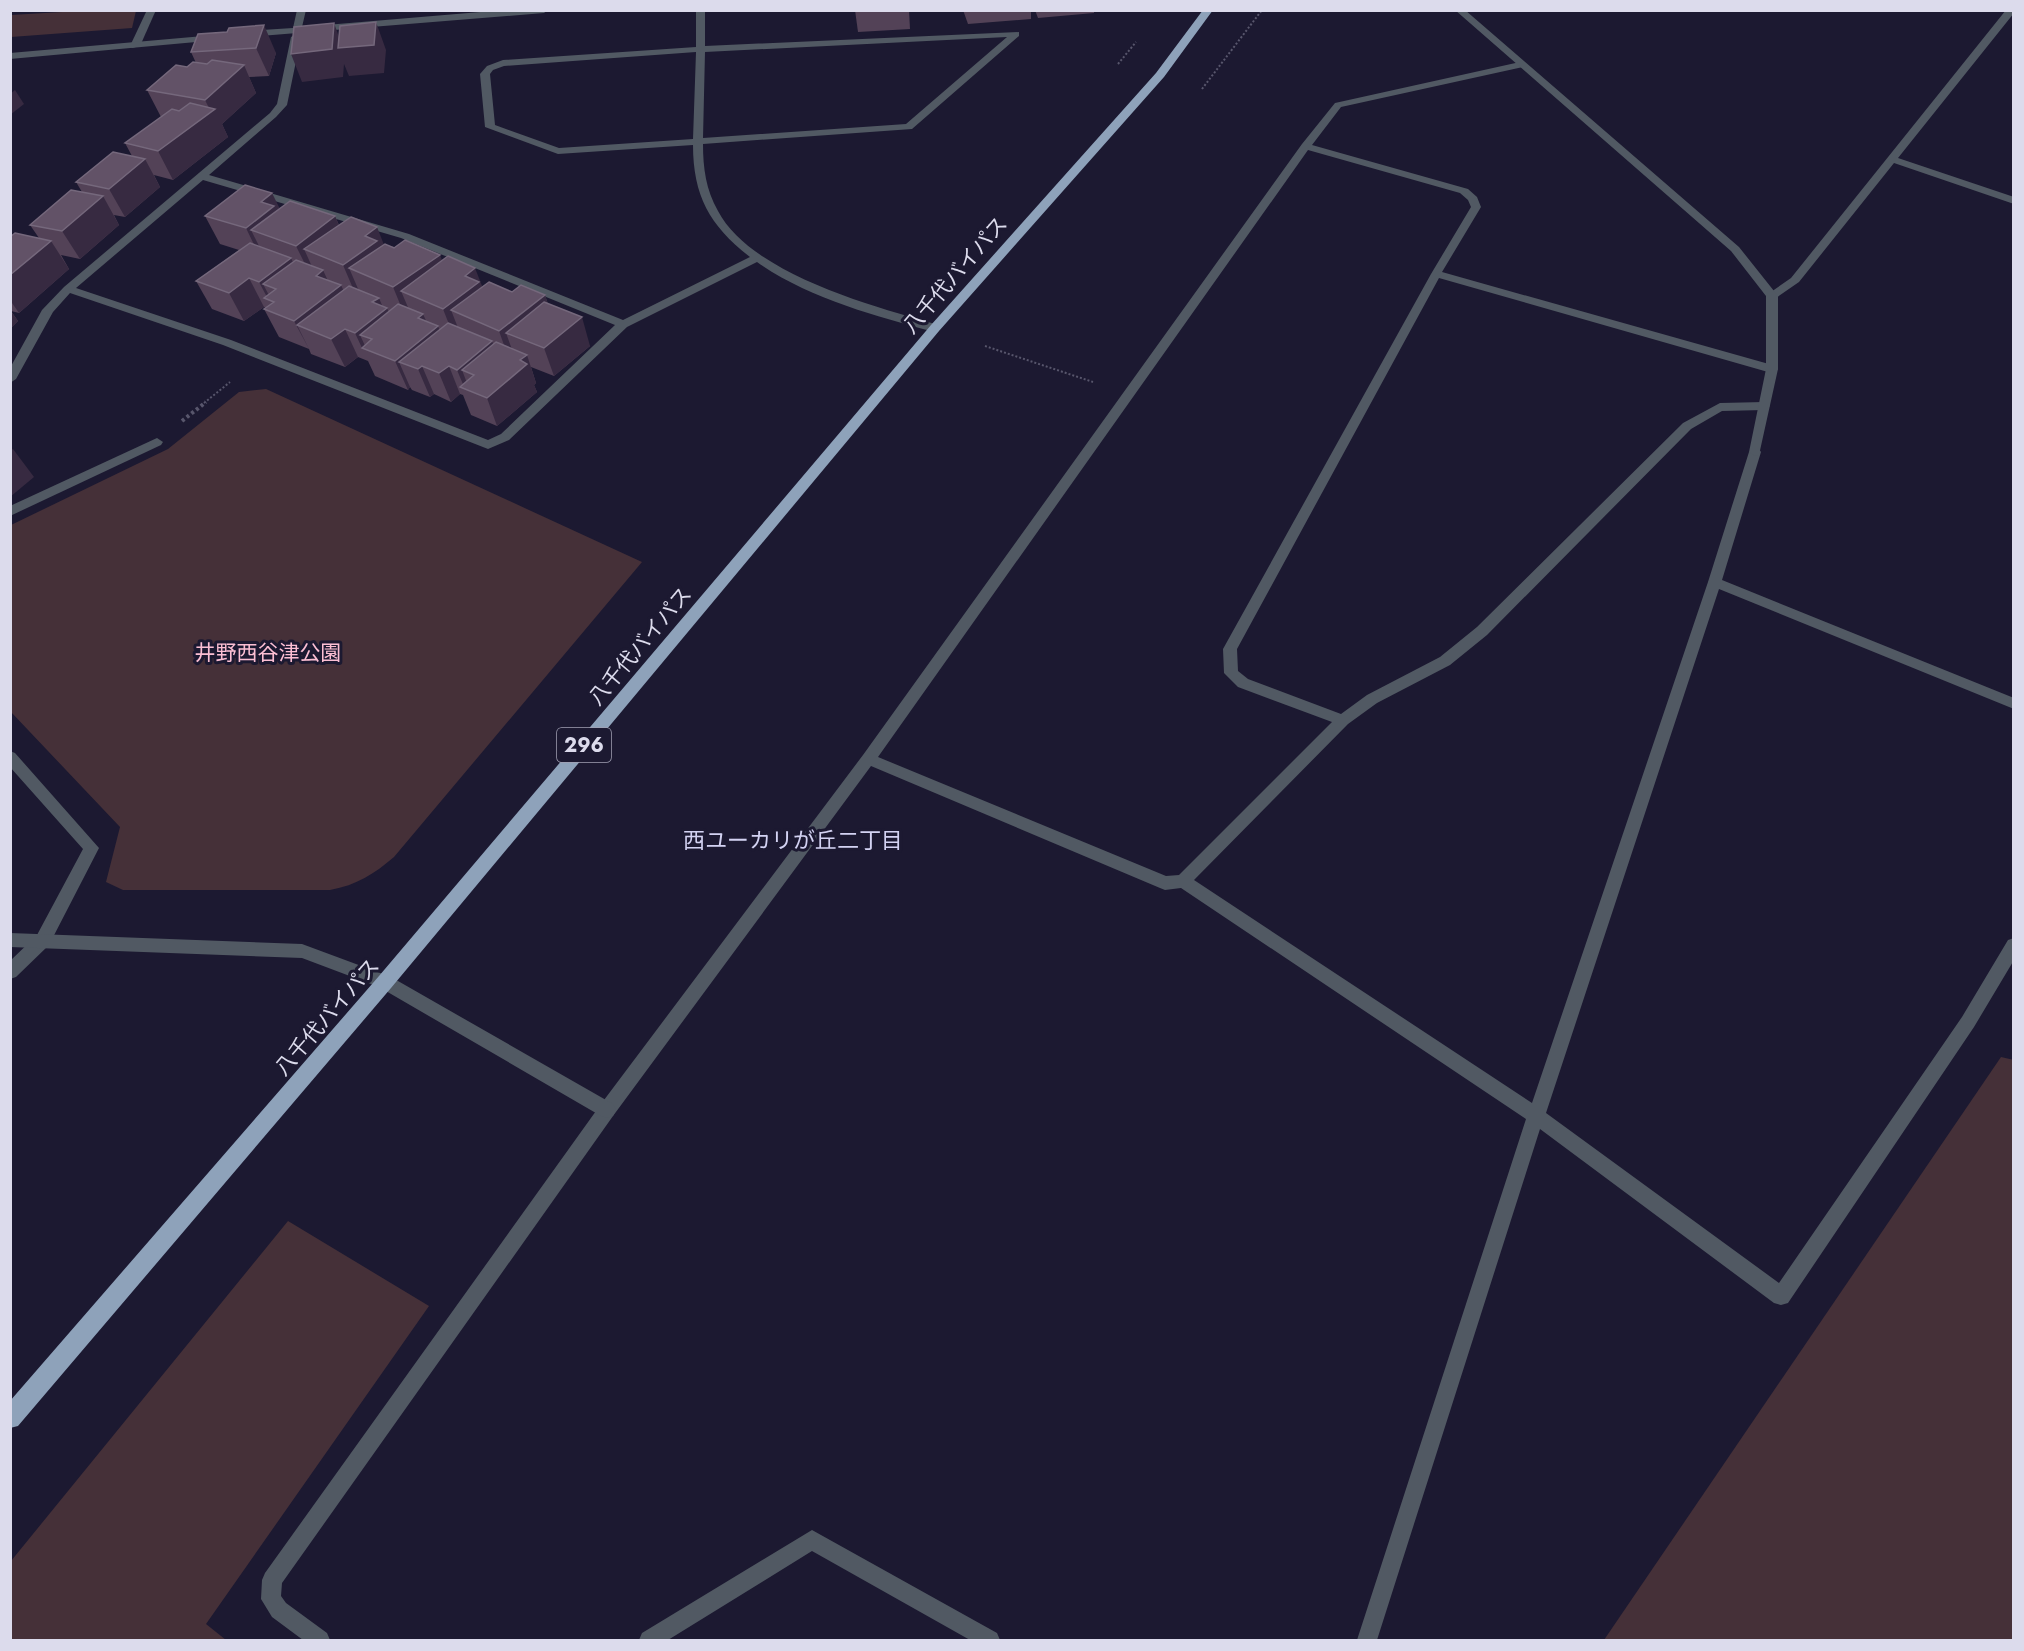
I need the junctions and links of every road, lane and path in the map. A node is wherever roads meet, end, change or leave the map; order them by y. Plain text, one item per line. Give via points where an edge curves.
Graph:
1 (152, 10) edge
2 (302, 10) edge
3 (544, 10) edge
4 (700, 10) edge
5 (1208, 10) edge
6 (1262, 10) edge
7 (1459, 10) edge
8 (2011, 10) edge
9 (297, 30) junction
10 (239, 35) edge
11 (228, 36) edge
12 (135, 46) junction
13 (701, 49) junction
14 (10, 57) edge
15 (1520, 65) junction
16 (1202, 89) dead end
17 (698, 141) junction
18 (1306, 146) junction
19 (1891, 159) junction
20 (201, 176) junction
21 (2013, 201) edge
22 (758, 257) junction
23 (1436, 274) junction
24 (68, 289) junction
25 (1772, 296) junction
26 (623, 324) junction
27 (934, 328) junction
28 (986, 346) dead end
29 (263, 355) junction
30 (1772, 369) junction
31 (10, 379) edge
32 (1129, 394) junction
33 (1764, 406) junction
34 (157, 442) joint
35 (10, 513) edge
36 (1715, 582) junction
37 (2013, 704) edge
38 (1343, 720) junction
39 (10, 757) edge
40 (868, 759) junction
41 (1183, 881) junction
42 (10, 939) edge
43 (43, 940) junction
44 (2013, 945) edge
45 (10, 972) edge
46 (385, 982) junction
47 (607, 1110) junction
48 (1536, 1116) junction
49 (10, 1418) edge
50 (320, 1641) edge
51 (649, 1641) edge
52 (990, 1641) edge
53 (1366, 1641) edge

1 - 12 street
2 - 9 street
3 - 9 street
4 - 13 street
5 - 27 highway, 八千代バイパス / 296 via 1160,75
6 - 16 path
7 - 15 street
8 - 19 street
9 - 10 street
9 - 20 street via 282,105
11 - 12 street
12 - 14 street
13 - 17 street
13 - 17 street via 502,63 485,74 490,127 558,151
13 - 17 street via 1016,34 909,127
15 - 18 street via 1338,105
15 - 25 street via 1735,249
17 - 22 street via 701,181 709,207 726,231
18 - 23 street via 1464,191 1473,199 1476,207
18 - 32 street
19 - 21 street
19 - 25 street via 1795,280
20 - 24 street
20 - 26 street via 405,236
22 - 26 street
22 - 27 street via 823,292
23 - 30 street
23 - 38 street via 1230,649 1231,673 1243,683
24 - 29 street
24 - 31 street via 48,310
25 - 30 street
26 - 29 street via 505,436 488,445
27 - 46 highway, 八千代バイパス / 296
28 - 32 path
29 - 34 path
30 - 33 street
32 - 40 street
33 - 36 street via 1755,452
33 - 38 street via 1720,407 1687,426 1482,631 1445,661 1372,699
34 - 35 street
36 - 37 street
36 - 48 street
38 - 41 street
39 - 43 street via 91,848
40 - 41 street via 1165,883
40 - 47 street
41 - 48 street
42 - 43 street
43 - 45 street
43 - 46 street via 303,951
44 - 48 street via 1968,1022 1781,1296
46 - 47 street
46 - 49 highway, 八千代バイパス / 296
47 - 50 street via 272,1580 271,1599 279,1610
48 - 53 street
51 - 52 street via 812,1540

